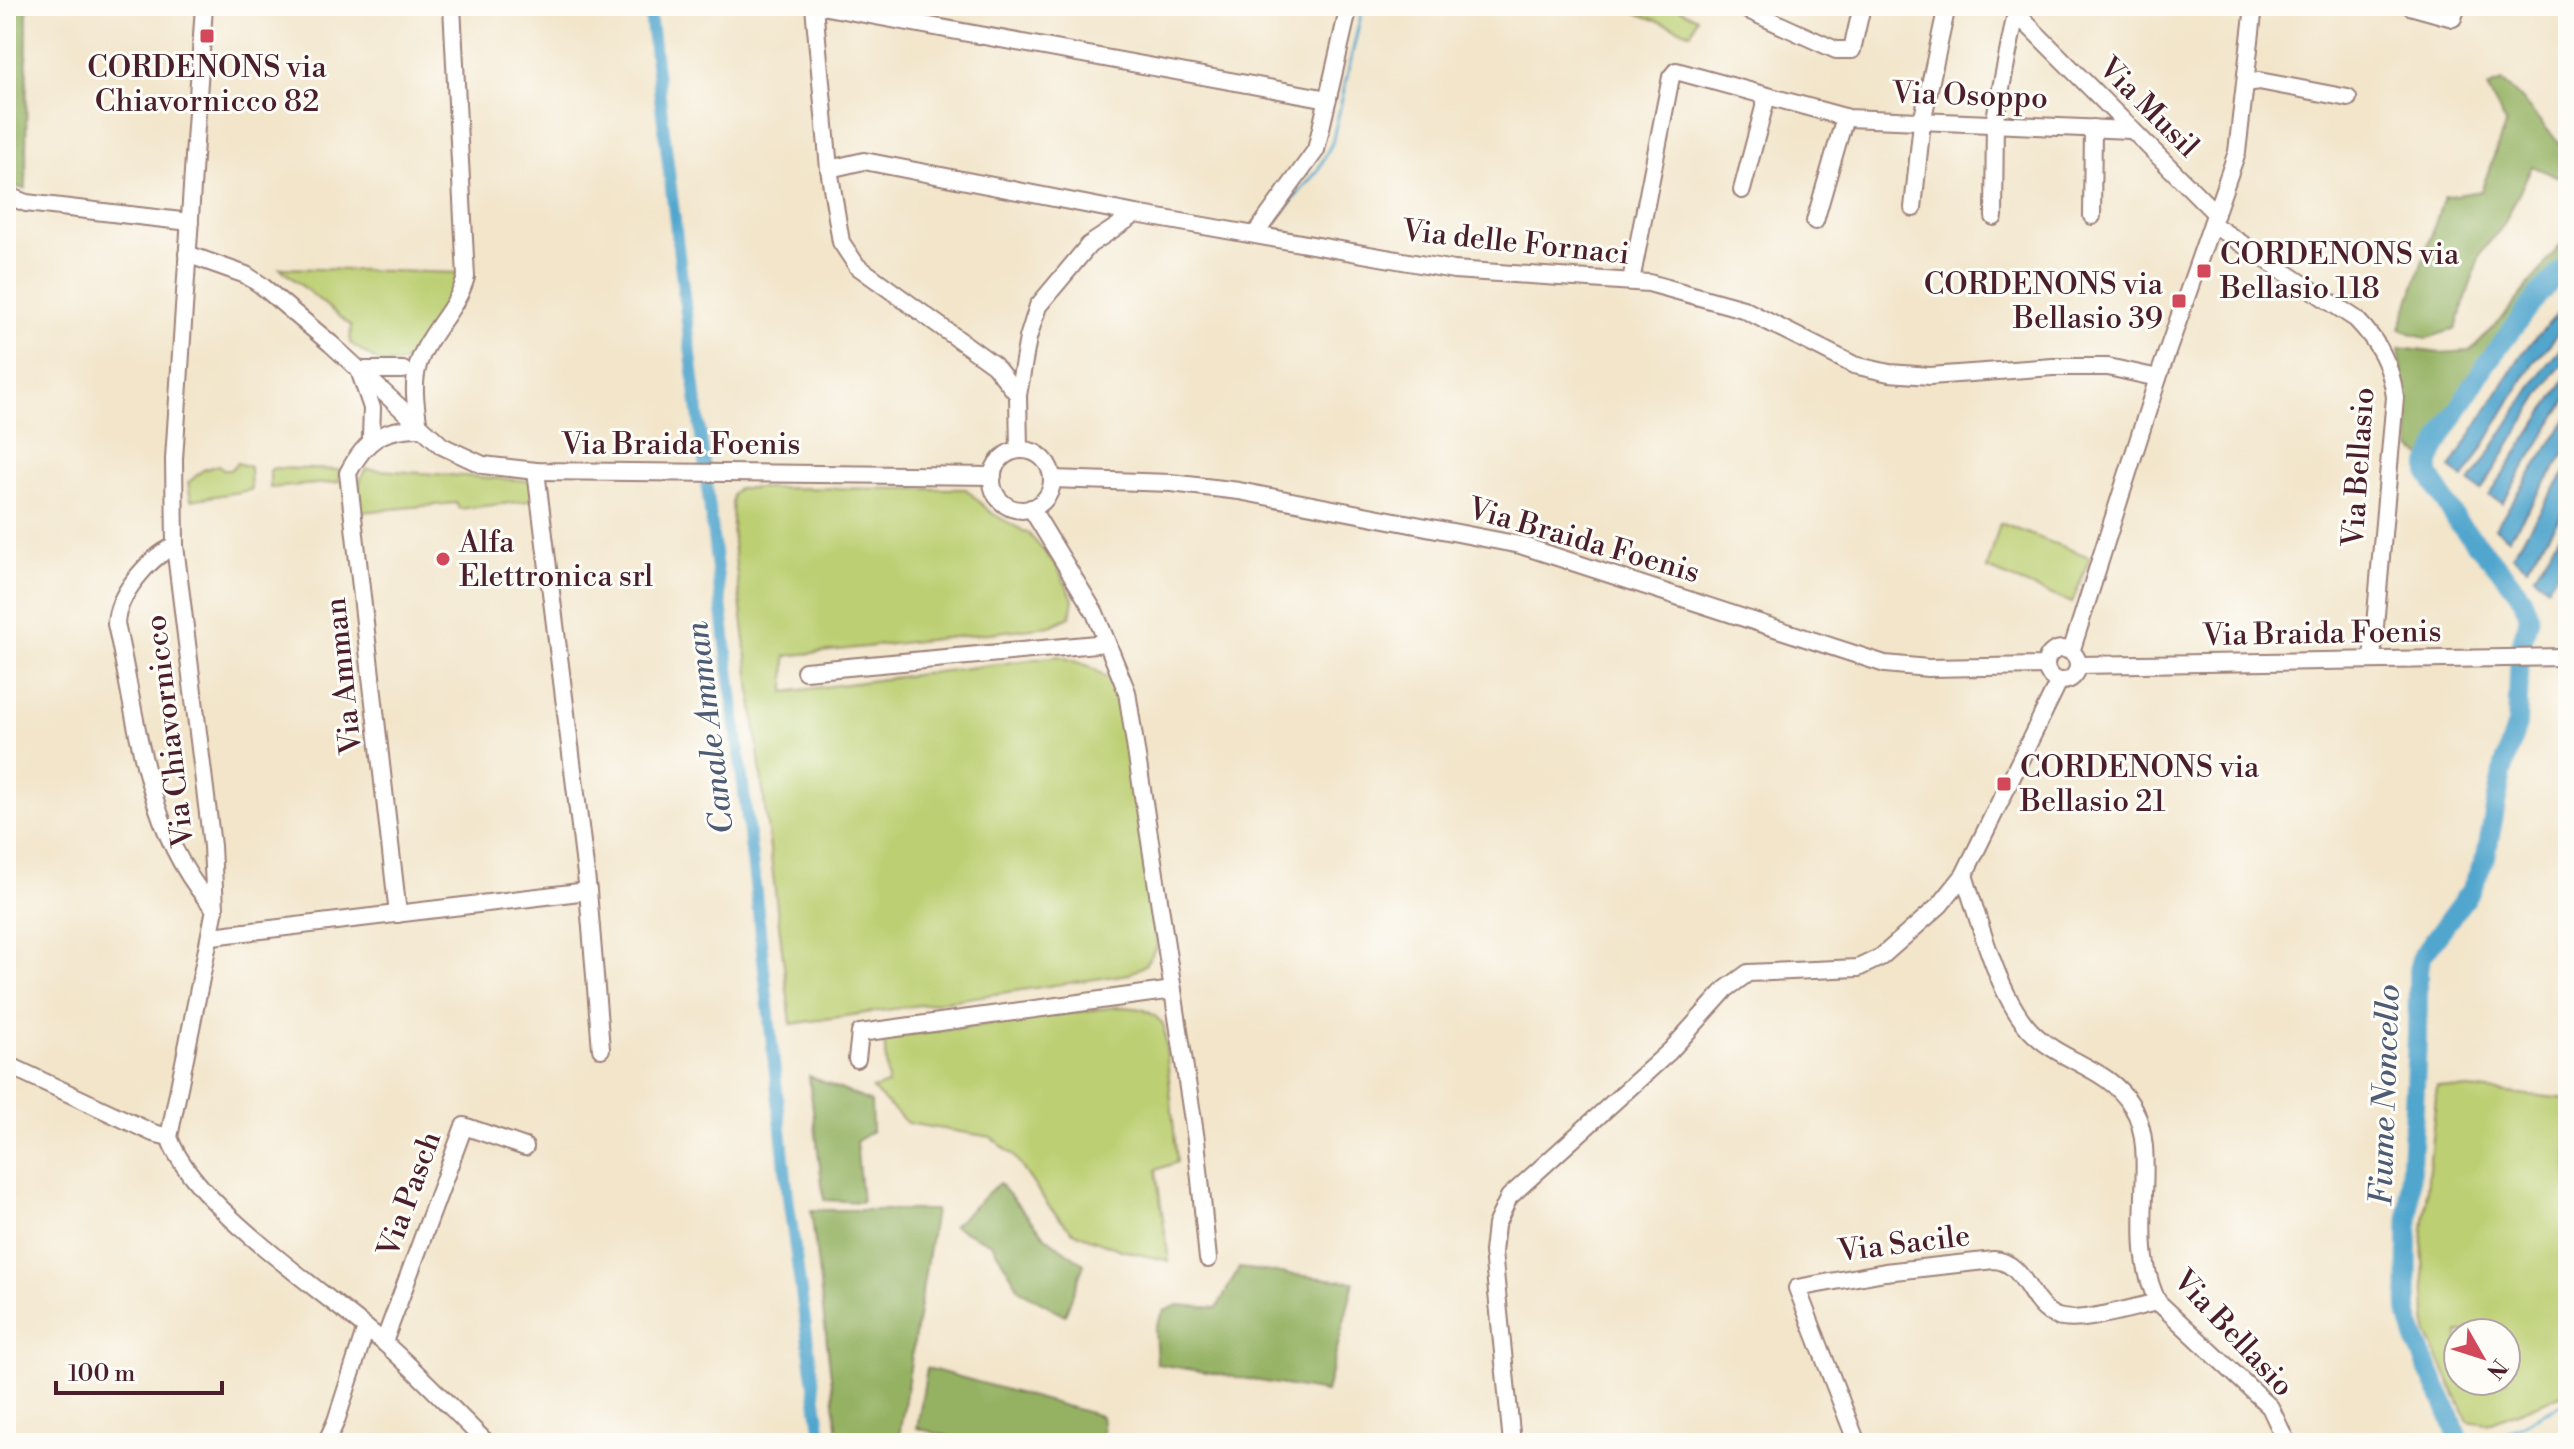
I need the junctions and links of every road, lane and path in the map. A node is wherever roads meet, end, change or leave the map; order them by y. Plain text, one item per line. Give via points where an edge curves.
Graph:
1 (204, 6) edge
2 (452, 6) edge
3 (814, 6) edge
4 (821, 6) edge
5 (1349, 6) edge
6 (1739, 6) edge
7 (1862, 6) edge
8 (1947, 6) edge
9 (2254, 6) edge
10 (2410, 6) edge
11 (2457, 6) edge
12 (2012, 10) edge
13 (2246, 83) junction
14 (1767, 96) junction
15 (2348, 98) dead end
16 (1328, 99) junction
17 (1845, 117) junction
18 (1922, 122) junction
19 (1995, 125) junction
20 (2093, 128) junction
21 (2130, 130) junction
22 (829, 169) junction
23 (1742, 190) dead end
24 (6, 195) edge
25 (1913, 208) dead end
26 (1136, 214) junction
27 (2092, 216) dead end
28 (1994, 217) dead end
29 (2214, 219) junction
30 (1815, 221) dead end
31 (190, 222) junction
32 (1256, 233) junction
33 (187, 254) junction
34 (1631, 281) junction
35 (411, 367) junction
36 (359, 370) junction
37 (2158, 378) junction
38 (414, 388) junction
39 (1018, 395) junction
40 (391, 400) junction
41 (419, 428) junction
42 (376, 430) junction
43 (1019, 450) junction
44 (536, 471) junction
45 (993, 476) junction
46 (1052, 479) junction
47 (1031, 508) junction
48 (175, 546) junction
49 (1107, 643) junction
50 (2568, 657) edge
51 (2074, 658) junction
52 (2372, 660) junction
53 (2046, 666) junction
54 (805, 671) dead end
55 (2059, 681) junction
56 (1964, 875) junction
57 (588, 891) junction
58 (215, 909) junction
59 (398, 914) junction
60 (212, 936) junction
61 (1173, 990) junction
62 (601, 1049) dead end
63 (857, 1059) dead end
64 (6, 1064) edge
65 (169, 1137) junction
66 (525, 1147) dead end
67 (1208, 1259) dead end
68 (2158, 1302) junction
69 (366, 1328) junction
70 (384, 1342) junction
71 (326, 1443) edge
72 (487, 1443) edge
73 (1512, 1443) edge
74 (1857, 1443) edge
75 (2287, 1443) edge

1 - 31 street, Via Chiavornicco
2 - 35 street via 466,277 462,293
3 - 22 street
4 - 16 street
5 - 16 street
6 - 7 street via 1836,50 1852,50
8 - 18 street
9 - 13 street
10 - 11 street via 2453,18
12 - 19 street
12 - 21 street, Via Musil
13 - 15 street
13 - 29 street via 2237,152
14 - 17 street, Via Osoppo
14 - 23 street
14 - 34 street, Via Osoppo via 1676,71 1671,77
16 - 32 street via 1316,150
17 - 18 street, Via Osoppo
17 - 30 street
18 - 19 street, Via Osoppo
18 - 25 street
19 - 20 street, Via Osoppo
19 - 28 street
20 - 21 street, Via Osoppo
20 - 27 street
21 - 29 street, Via Musil
22 - 26 street, Via delle Fornaci via 864,161
22 - 39 street via 841,242 857,266 994,365
24 - 31 street via 26,203
26 - 32 street, Via delle Fornaci
26 - 39 street via 1089,245 1038,306
29 - 37 street
29 - 52 street, Via Bellasio via 2356,319 2375,338 2392,374 2395,397
31 - 33 street, Via Chiavornicco
32 - 34 street, Via delle Fornaci via 1454,270
33 - 36 street via 261,285
33 - 48 street, Via Chiavornicco via 174,459
34 - 37 street, Via delle Fornaci via 1743,309 1854,365 1889,373 1930,376 2108,367
35 - 36 street
35 - 38 street
35 - 40 street
36 - 40 street
36 - 42 street
37 - 51 street
38 - 40 street
38 - 41 street
39 - 43 street
40 - 41 street, Via Braida Foenis
40 - 42 street, Via Amman via 393,417
41 - 42 street
41 - 44 street, Via Braida Foenis via 468,460
42 - 59 street, Via Amman via 348,473
43 - 45 street via 1002,459
43 - 46 street via 1044,460
44 - 45 street, Via Braida Foenis
44 - 57 street
45 - 47 street via 995,492 1005,504
46 - 47 street via 1048,496
46 - 53 street, Via Braida Foenis via 1239,491 1520,545 1885,664
47 - 49 street via 1095,613
48 - 58 street, Via Chiavornicco
48 - 58 street, Via Chiavornicco via 137,580 119,608 116,624 161,825
49 - 54 street
49 - 61 street via 1127,692
50 - 52 street, Via Braida Foenis
51 - 52 street, Via Braida Foenis
51 - 53 street via 2055,651
51 - 55 street via 2074,675
53 - 55 street
55 - 56 street
56 - 68 street, Via Bellasio via 1999,977 2028,1028 2093,1067 2133,1107 2142,1137 2142,1255
56 - 73 street via 1911,932 1858,968 1748,973 1509,1197 1496,1225 1493,1252
57 - 59 street
57 - 62 street
58 - 60 street, Via Chiavornicco
59 - 60 street
60 - 65 street, Via Chiavornicco
61 - 63 street via 860,1033
61 - 67 street
64 - 65 street
65 - 69 street via 185,1168 237,1223
66 - 70 street, Via Pasch via 464,1126
68 - 74 street, Via Sacile via 2072,1319 2058,1317 2044,1310 2014,1267 1994,1260 1797,1288
68 - 75 street, Via Bellasio via 2270,1407
69 - 70 street
69 - 71 street
70 - 72 street

